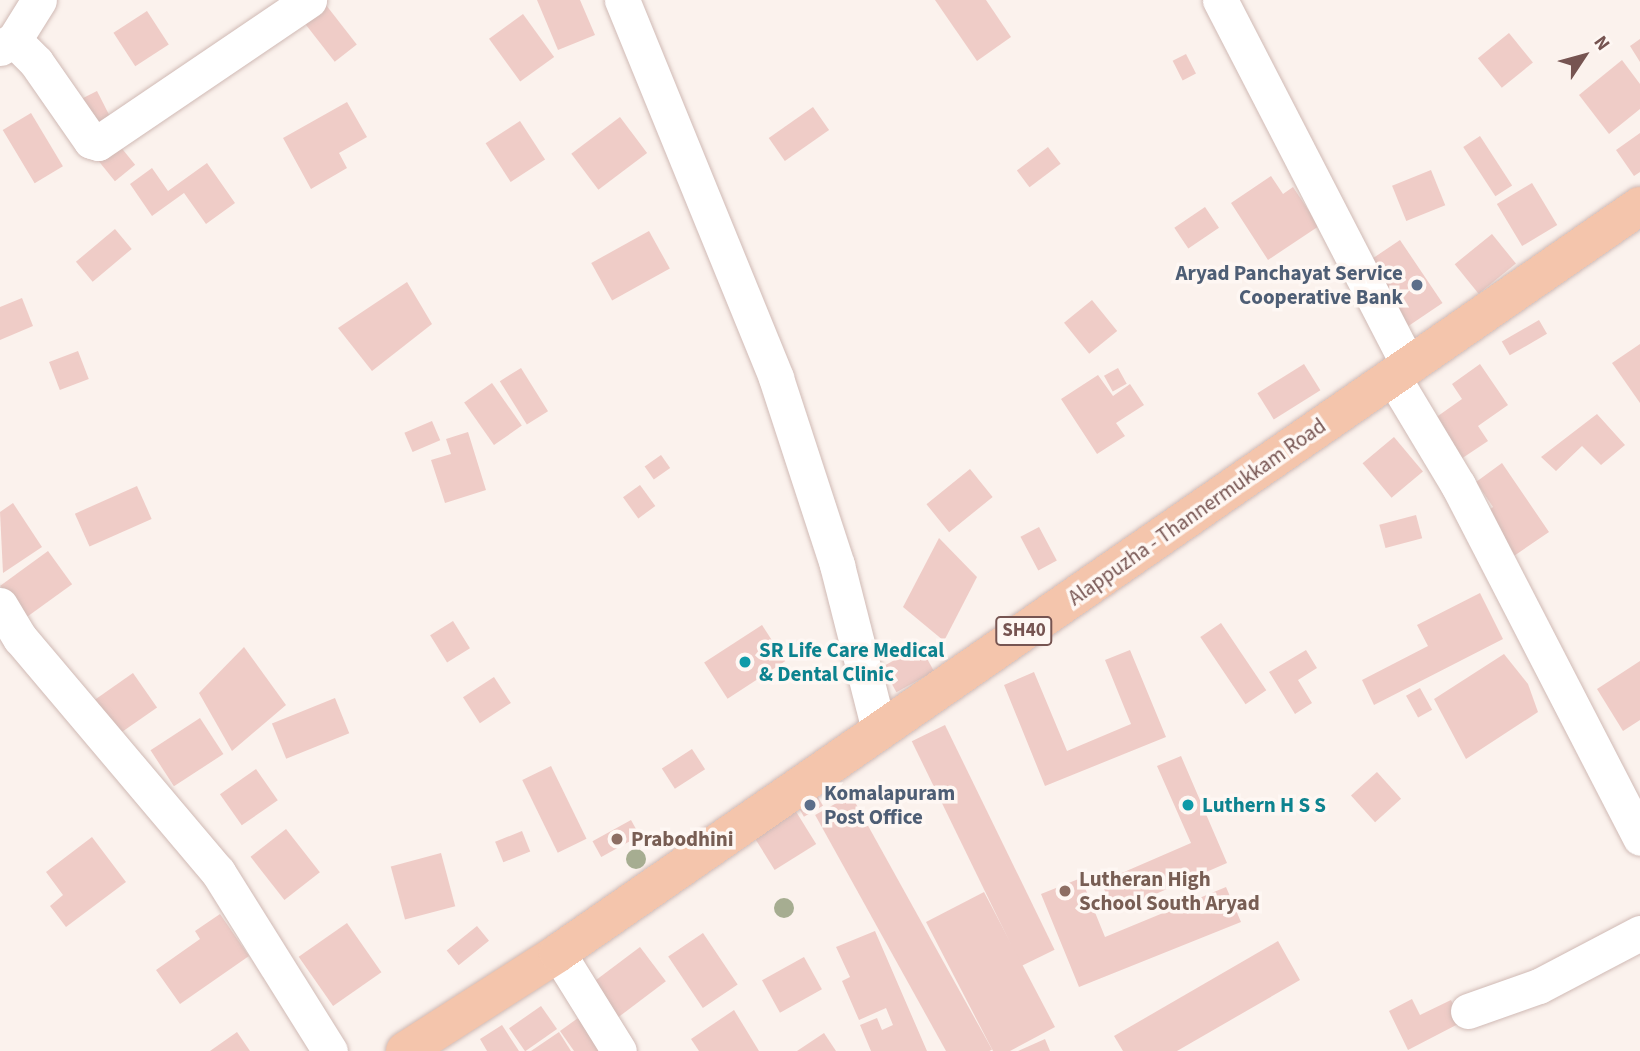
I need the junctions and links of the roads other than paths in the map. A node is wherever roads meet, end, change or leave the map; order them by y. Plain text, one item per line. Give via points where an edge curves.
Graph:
1 (39, 0) edge
2 (309, 0) edge
3 (622, 0) edge
4 (1220, 0) edge
5 (7, 44) edge
6 (1640, 206) edge
7 (1400, 371) junction
8 (0, 605) edge
9 (879, 730) junction
10 (1640, 838) edge
11 (1640, 933) edge
12 (558, 953) junction
13 (1468, 1011) dead end
14 (330, 1051) edge
15 (405, 1051) edge
16 (619, 1051) edge

1 - 5 street
2 - 5 street via 98,143 91,141 36,62
3 - 9 street via 776,378 838,565
4 - 7 street
6 - 7 main road, Alappuzha - Thannermukkam Road / SH40
7 - 9 main road, Alappuzha - Thannermukkam Road / SH40
7 - 10 street
8 - 14 street via 20,638 218,872
9 - 12 main road, Alappuzha - Thannermukkam Road / SH40
11 - 13 street via 1539,986
12 - 15 main road, Alappuzha - Thannermukkam Road / SH40
12 - 16 street

